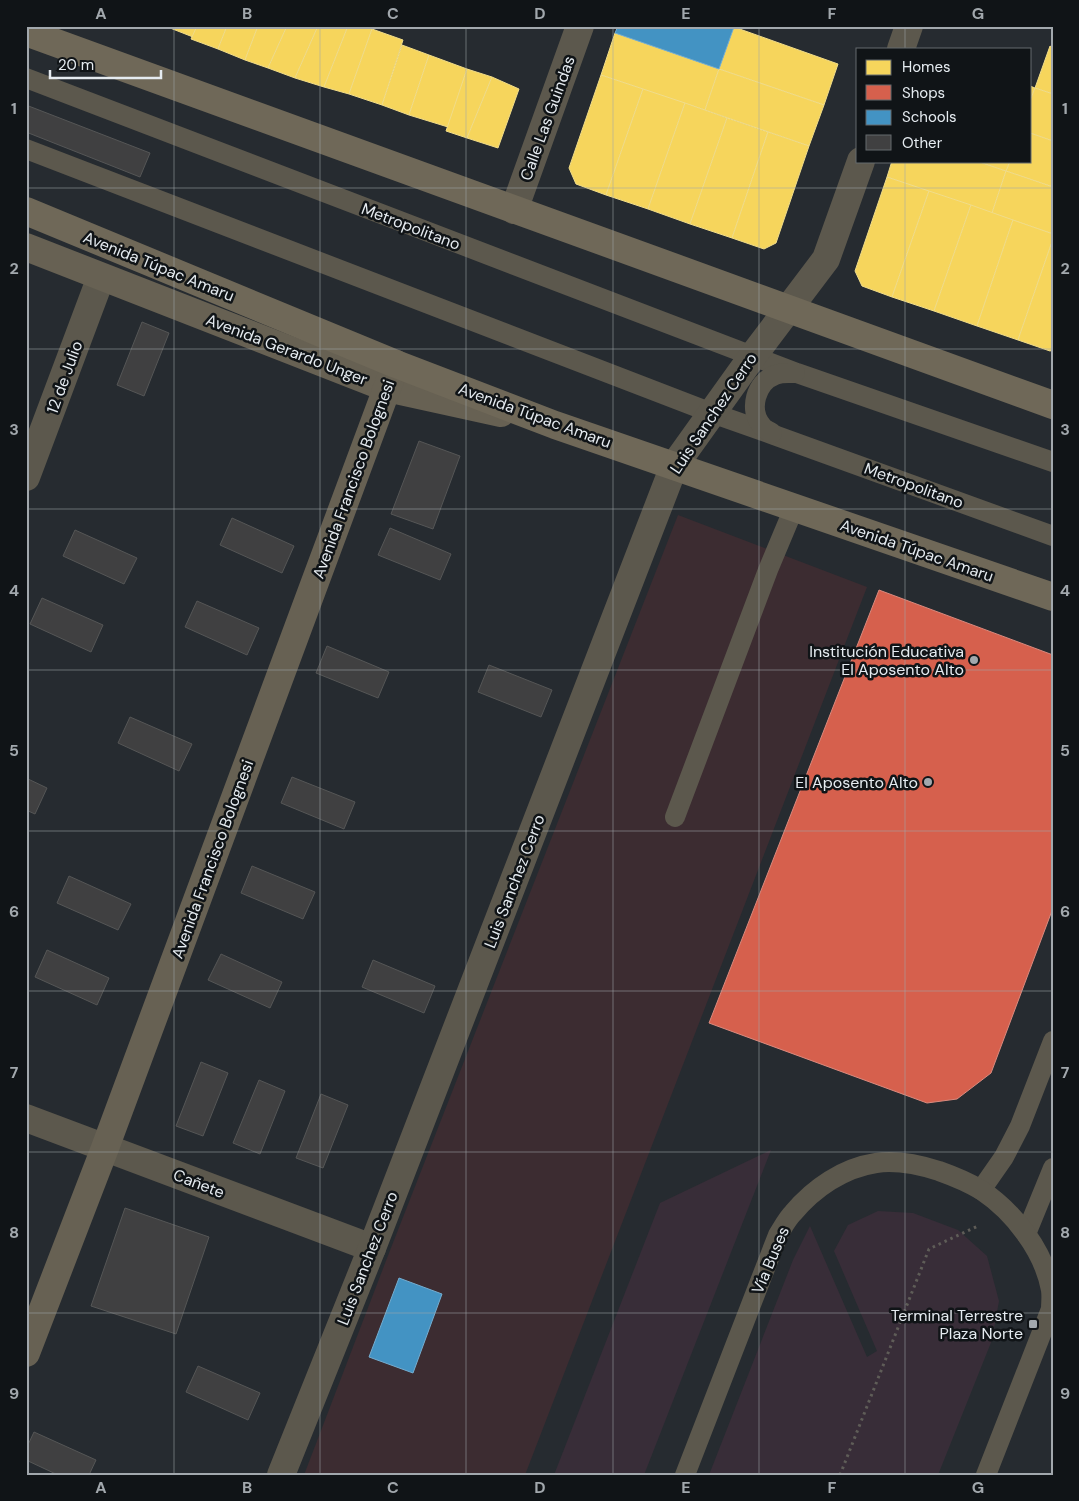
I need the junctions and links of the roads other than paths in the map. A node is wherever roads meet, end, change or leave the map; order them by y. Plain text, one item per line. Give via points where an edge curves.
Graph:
1 (580, 26) edge
2 (909, 26) edge
3 (26, 32) edge
4 (901, 48) edge
5 (26, 78) edge
6 (26, 149) edge
7 (861, 162) edge
8 (514, 210) junction
9 (26, 211) edge
10 (26, 248) edge
11 (101, 277) junction
12 (787, 309) junction
13 (752, 357) junction
14 (797, 374) junction
15 (392, 376) junction
16 (1053, 405) edge
17 (712, 413) junction
18 (774, 435) junction
19 (1053, 462) edge
20 (674, 466) junction
21 (26, 477) edge
22 (794, 508) junction
23 (1053, 536) edge
24 (1053, 598) edge
25 (675, 817) dead end
26 (1053, 1041) edge
27 (26, 1118) edge
28 (105, 1148) junction
29 (1053, 1168) edge
30 (981, 1190) junction
31 (1026, 1234) junction
32 (372, 1248) junction
33 (1052, 1308) edge
34 (26, 1353) edge
35 (281, 1475) edge
36 (685, 1475) edge
37 (986, 1475) edge

1 - 8 street, Calle Las Guindas
2 - 4 street
3 - 8 main road
5 - 13 lane, Metropolitano
6 - 17 lane, Metropolitano
7 - 12 street, Luis Sanchez Cerro via 826,259
8 - 12 main road
9 - 15 main road, Avenida Túpac Amaru
10 - 11 street, Avenida Gerardo Unger
11 - 15 street, Avenida Gerardo Unger
11 - 21 street, 12 de Julio
12 - 13 street, Luis Sanchez Cerro
12 - 16 main road
13 - 14 lane, Metropolitano
13 - 17 street, Luis Sanchez Cerro
14 - 18 lane, Metropolitano via 783,372 773,375 755,398 757,419
14 - 19 lane, Metropolitano
15 - 20 main road, Avenida Túpac Amaru via 555,424
15 - 28 street, Avenida Francisco Bolognesi
17 - 18 lane, Metropolitano
17 - 20 street, Luis Sanchez Cerro
18 - 23 lane, Metropolitano
20 - 22 main road, Avenida Túpac Amaru
20 - 32 street, Luis Sanchez Cerro
22 - 24 main road, Avenida Túpac Amaru
22 - 25 lane
26 - 30 lane via 1020,1126
27 - 28 street, Cañete
28 - 32 street, Cañete
28 - 34 street, Avenida Francisco Bolognesi
29 - 31 lane
30 - 31 lane, Vía Buses via 1008,1212
30 - 36 lane, Vía Buses via 928,1168 904,1163 876,1163 848,1171 804,1200 778,1235
31 - 33 lane, Vía Buses via 1046,1273
32 - 35 street, Luis Sanchez Cerro
33 - 37 lane, Vía Buses

